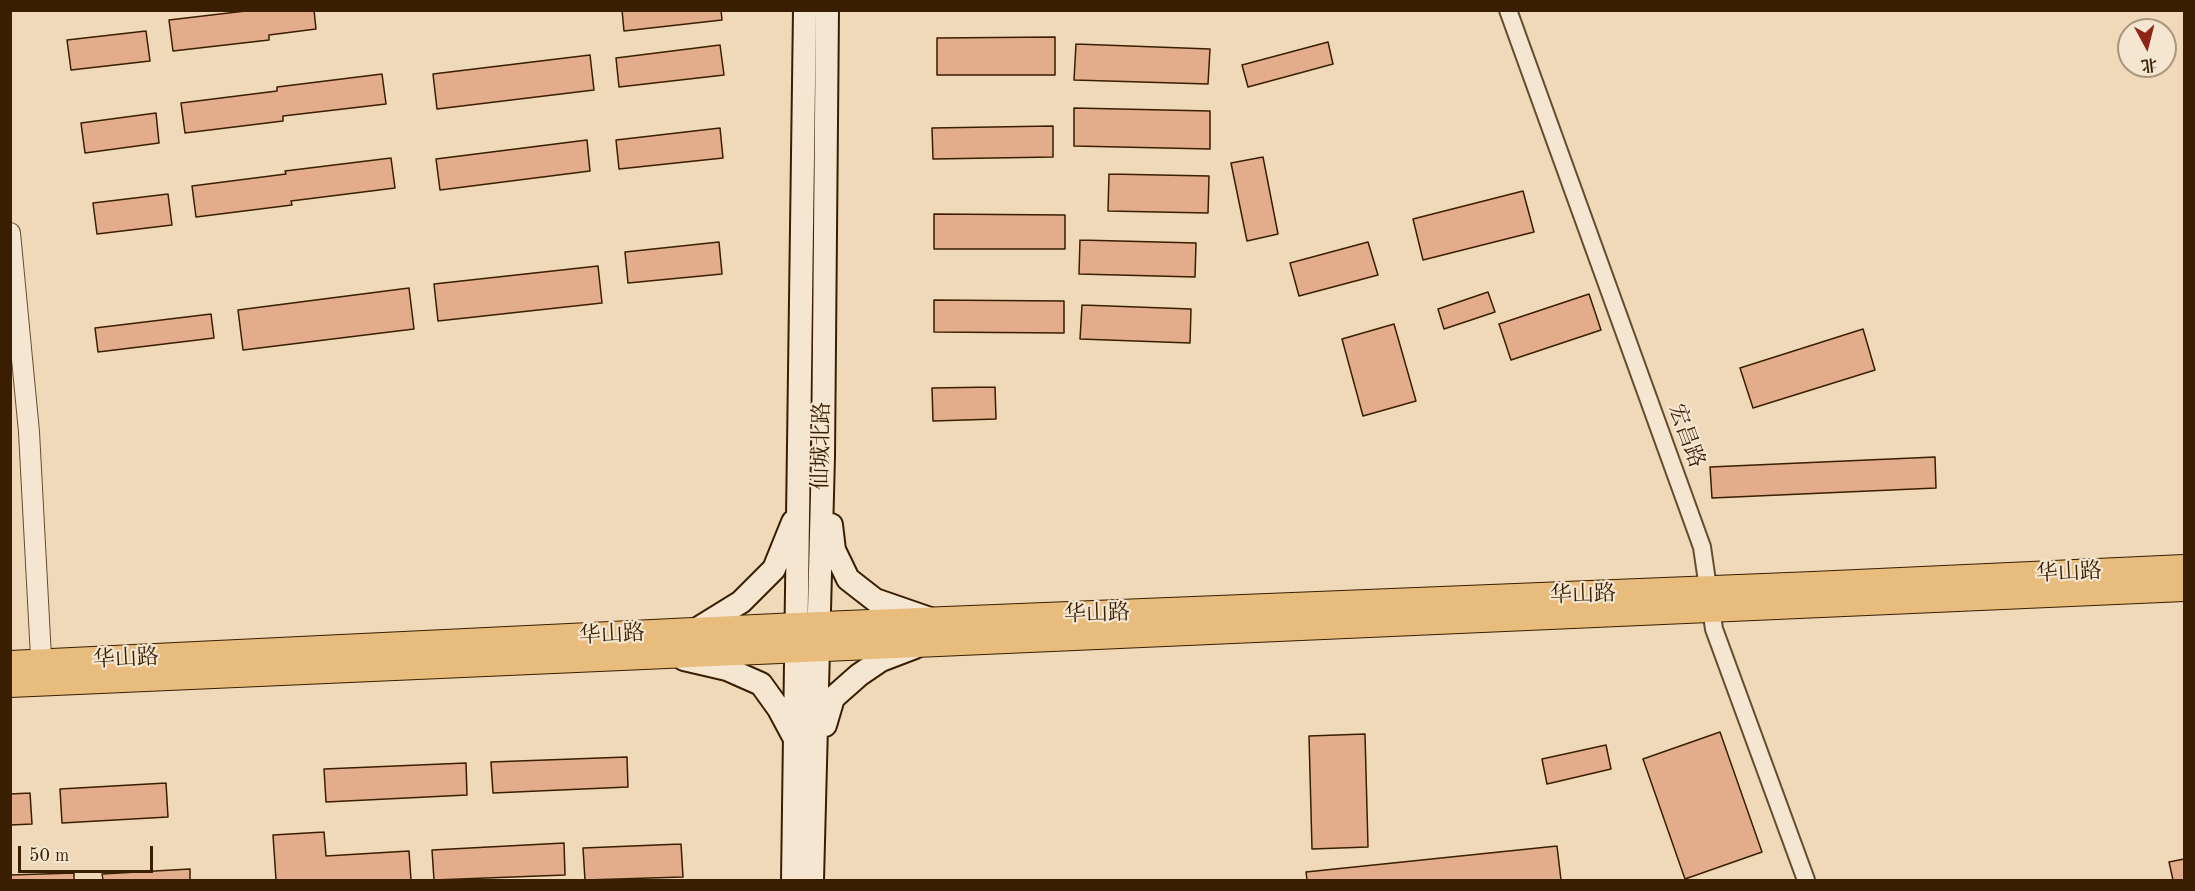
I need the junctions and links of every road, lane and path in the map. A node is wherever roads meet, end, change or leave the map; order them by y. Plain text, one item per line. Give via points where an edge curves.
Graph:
1 (805, 10) edge
2 (827, 10) edge
3 (1508, 10) edge
4 (10, 233) edge
5 (822, 456) junction
6 (799, 509) junction
7 (2184, 568) edge
8 (2184, 588) edge
9 (1710, 599) junction
10 (934, 621) junction
11 (694, 631) junction
12 (808, 638) junction
13 (920, 644) junction
14 (670, 655) junction
15 (10, 664) edge
16 (42, 673) junction
17 (10, 684) edge
18 (795, 740) junction
19 (816, 755) junction
20 (793, 880) edge
21 (812, 880) edge
22 (1806, 880) edge

1 - 6 main road, 仙城北路
2 - 5 main road, 仙城北路
3 - 9 street, 宏昌路 via 1702,547
4 - 16 street via 29,432
5 - 10 main road via 834,550 848,579 875,600
5 - 12 main road, 仙城北路
6 - 11 main road via 774,569 741,602
6 - 12 main road, 仙城北路
7 - 9 main road, 华山路
8 - 9 main road
9 - 10 main road, 华山路
9 - 13 main road
9 - 22 street, 宏昌路 via 1714,629
10 - 12 main road, 华山路
11 - 12 main road, 华山路
11 - 16 main road, 华山路
12 - 13 main road
12 - 14 main road
12 - 18 main road, 仙城北路
12 - 19 main road, 仙城北路
13 - 19 main road via 882,660 833,698
14 - 16 main road
14 - 18 main road via 726,669 761,684
15 - 16 main road, 华山路
16 - 17 main road
18 - 20 main road, 仙城北路
19 - 21 main road, 仙城北路

